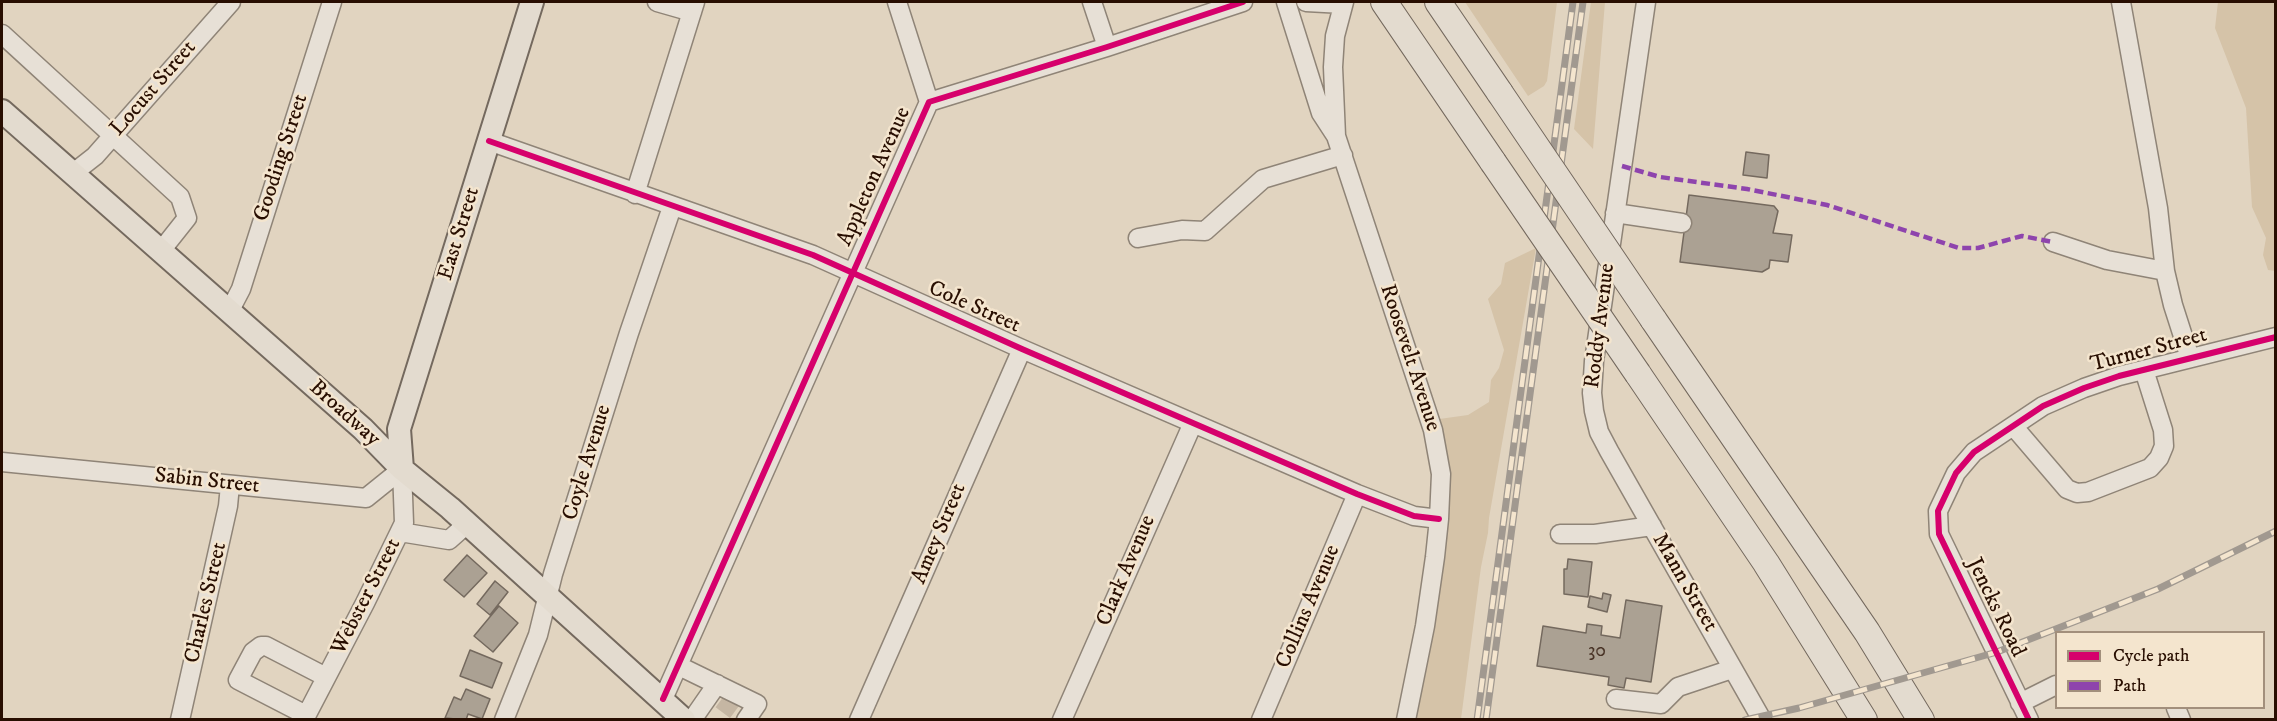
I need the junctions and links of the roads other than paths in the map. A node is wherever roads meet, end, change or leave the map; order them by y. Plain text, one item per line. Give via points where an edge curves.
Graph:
1 (231, 2) edge
2 (332, 2) edge
3 (532, 2) edge
4 (657, 2) edge
5 (897, 2) edge
6 (1092, 2) edge
7 (1243, 2) edge
8 (1286, 2) edge
9 (1306, 2) edge
10 (1438, 2) edge
11 (1646, 2) edge
12 (2121, 2) edge
13 (1344, 3) edge
14 (1387, 5) edge
15 (693, 7) edge
16 (2, 34) edge
17 (1107, 47) junction
18 (929, 102) junction
19 (2, 111) edge
20 (112, 136) junction
21 (1336, 136) junction
22 (489, 141) junction
23 (1343, 155) junction
24 (72, 174) junction
25 (635, 194) junction
26 (672, 207) junction
27 (1615, 213) junction
28 (1682, 223) dead end
29 (1138, 238) dead end
30 (2053, 242) dead end
31 (160, 252) junction
32 (2165, 271) junction
33 (852, 273) junction
34 (229, 312) junction
35 (2276, 337) edge
36 (1022, 349) junction
37 (2190, 357) junction
38 (2144, 370) junction
39 (1193, 423) junction
40 (2014, 427) junction
41 (2, 462) edge
42 (402, 469) junction
43 (230, 485) junction
44 (1357, 494) junction
45 (1938, 511) joint
46 (1439, 519) junction
47 (467, 524) junction
48 (1652, 526) junction
49 (400, 532) junction
50 (1560, 534) dead end
51 (547, 596) junction
52 (679, 666) junction
53 (1732, 669) junction
54 (326, 677) junction
55 (2055, 686) edge
56 (715, 697) junction
57 (663, 699) junction
58 (1616, 699) dead end
59 (2020, 703) junction
60 (305, 717) edge
61 (741, 717) edge
62 (180, 720) edge
63 (504, 720) edge
64 (684, 720) edge
65 (692, 720) edge
66 (859, 720) edge
67 (1062, 720) edge
68 (1261, 720) edge
69 (1406, 720) edge
70 (1762, 720) edge
71 (1864, 720) edge
72 (1921, 720) edge
73 (2029, 720) edge

1 - 20 street, Locust Street
2 - 34 street, Gooding Street via 241,289
3 - 22 main road, East Street
4 - 15 street
5 - 18 street
6 - 17 street
7 - 17 street, Appleton Avenue
8 - 21 street via 1321,113
9 - 13 street
10 - 72 highway, bridge via 1862,624
11 - 27 street, Roddy Avenue
12 - 32 street via 2158,208
13 - 21 street, Roosevelt Avenue via 1335,36
14 - 71 highway, bridge via 1766,562
15 - 25 street
16 - 20 street
17 - 18 street, Appleton Avenue
18 - 33 street, Appleton Avenue
19 - 24 main road, Broadway
20 - 24 street, Locust Street
20 - 31 street via 180,197 187,218
21 - 23 street, Roosevelt Avenue
22 - 25 street, Cole Street
22 - 42 main road, East Street via 399,429
23 - 29 street via 1263,179 1205,231 1182,230
23 - 46 street, Roosevelt Avenue via 1433,430 1440,474
24 - 31 main road, Broadway
25 - 26 street, Cole Street
26 - 33 street, Cole Street via 813,255
26 - 51 street, Coyle Avenue
27 - 28 street
27 - 48 street, Roddy Avenue via 1592,402 1604,442
30 - 32 street via 2107,260
31 - 34 main road, Broadway
32 - 37 street
33 - 36 street, Cole Street
33 - 52 street, Appleton Avenue
34 - 42 main road, Broadway via 363,429
35 - 37 street, Turner Street
36 - 39 street, Cole Street
36 - 66 street, Amey Street
37 - 38 street, Turner Street
38 - 40 street, Turner Street via 2084,388 2043,406
38 - 40 street via 2164,438 2159,458 2150,468 2077,493 2059,481
39 - 44 street, Cole Street
39 - 67 street, Clark Avenue
40 - 45 street, Turner Street via 1974,452 1956,473
41 - 43 street, Sabin Street
42 - 43 street, Sabin Street via 366,498
42 - 47 main road, Broadway
42 - 49 street, Webster Street via 404,523
43 - 62 street, Charles Street
44 - 46 street, Cole Street via 1414,516
44 - 68 street, Collins Avenue
45 - 59 street, Jencks Road via 1939,534
46 - 69 street, Roosevelt Avenue via 1425,626
47 - 49 street via 449,540
47 - 51 main road, Broadway
48 - 50 street, Mann Street
48 - 53 street, Mann Street
49 - 54 street, Webster Street
51 - 57 main road, Broadway
51 - 63 street, Coyle Avenue via 538,635
52 - 56 street
52 - 57 street, Appleton Avenue
53 - 58 street via 1678,687 1661,704
53 - 70 street, Mann Street
54 - 60 street, Webster Street
54 - 60 street via 261,646 253,652 238,680
55 - 59 street
56 - 61 street via 758,704
56 - 65 street
57 - 64 main road, Broadway
59 - 73 street, Jencks Road

